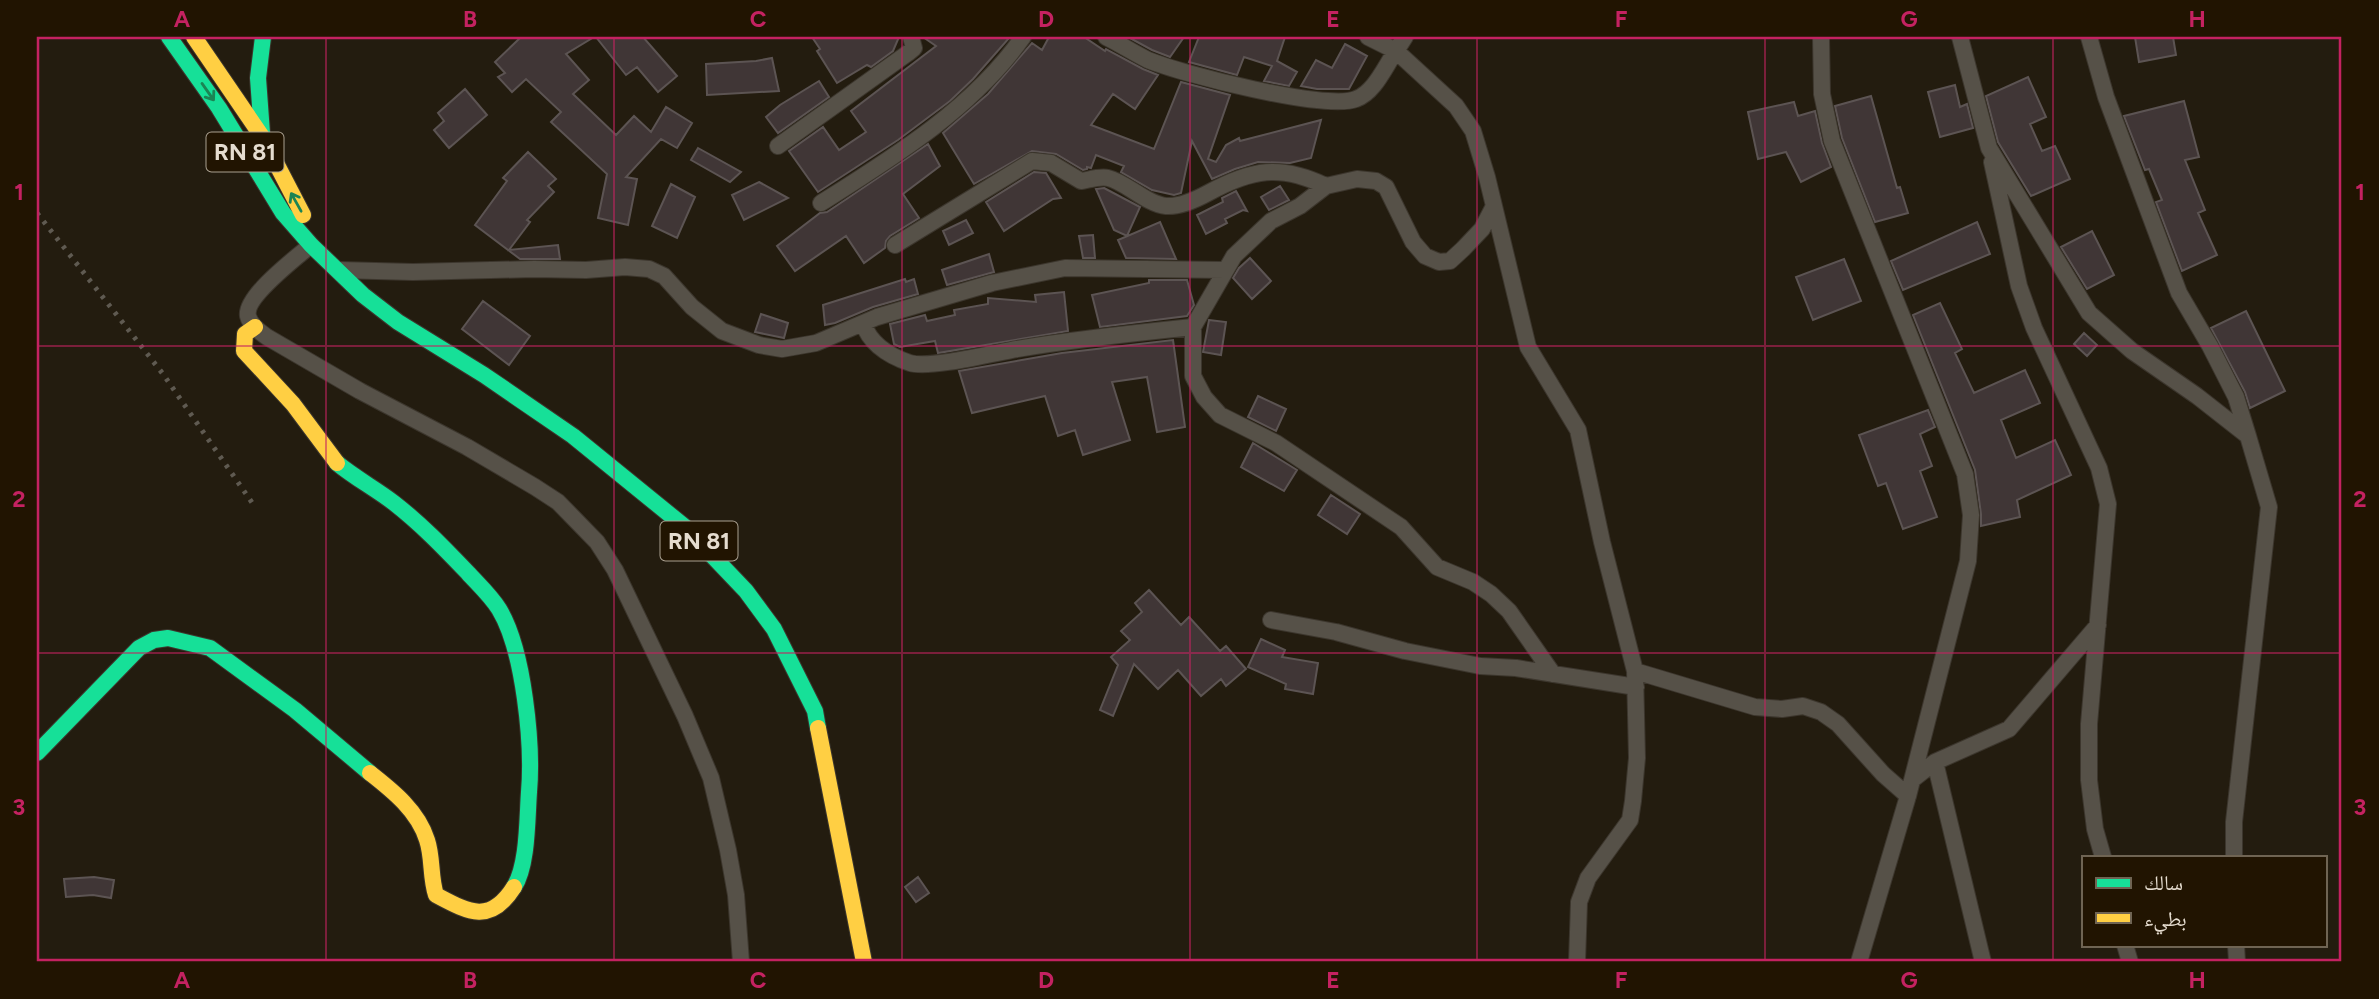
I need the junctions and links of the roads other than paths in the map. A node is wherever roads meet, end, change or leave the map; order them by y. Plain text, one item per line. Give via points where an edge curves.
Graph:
1 (169, 37) edge
2 (263, 37) edge
3 (911, 37) edge
4 (1023, 37) edge
5 (1106, 37) edge
6 (1368, 37) edge
7 (1821, 37) edge
8 (1960, 37) edge
9 (2090, 37) edge
10 (197, 38) edge
11 (1401, 44) edge
12 (180, 52) junction
13 (263, 138) junction
14 (778, 146) dead end
15 (1989, 148) junction
16 (1326, 186) junction
17 (821, 203) dead end
18 (1494, 206) junction
19 (311, 245) junction
20 (895, 245) dead end
21 (334, 265) junction
22 (1225, 270) junction
23 (863, 323) junction
24 (254, 327) junction
25 (1193, 327) junction
26 (2248, 436) junction
27 (1271, 620) dead end
28 (2098, 625) junction
29 (1553, 674) junction
30 (1635, 679) junction
31 (37, 753) edge
32 (1935, 762) junction
33 (1912, 780) junction
34 (1908, 796) junction
35 (2103, 856) edge
36 (2234, 856) edge
37 (741, 962) edge
38 (864, 962) edge
39 (1577, 962) edge
40 (1859, 962) edge
41 (1983, 962) edge

1 - 12 main road, RN 81
2 - 13 main road via 258,107
3 - 14 street via 914,48 908,53
4 - 17 street via 980,88
5 - 11 street via 1149,60 1231,84 1345,103 1367,93
6 - 11 street
7 - 33 street via 1822,94 1832,141 1965,474 1971,515 1968,561
8 - 15 street
9 - 26 street via 2106,97 2179,293 2236,397
10 - 12 main road
10 - 13 main road, RN 81
11 - 18 street via 1473,131
12 -> 19 main road, RN 81 via 283,213
21 -> 13 main road, RN 81
15 - 26 street via 2089,313 2132,351
15 - 28 street via 2019,286 2099,468 2108,504
16 - 18 street via 1357,179 1386,187 1413,242 1425,256 1439,262 1450,261 1463,249 1482,229
16 - 20 street via 1281,171 1258,172 1167,206 1107,177 1081,181 1051,163 1032,161
16 - 22 street via 1272,221
18 - 30 street via 1528,347 1578,430
19 - 21 main road, RN 81
19 - 24 street via 276,274 249,307
21 - 23 street via 413,272 649,269 664,276 722,331 782,349 817,342
21 - 38 main road, RN 81 via 398,322 573,436 685,527 746,591 774,629 815,711
22 - 23 street via 1065,268 992,283
22 - 25 street
23 - 25 street via 880,349 912,364 1105,335
24 - 31 main road via 245,334 244,351 293,404 335,461 432,535 499,609 513,642 523,691 531,768 518,880 506,899 489,910 469,912 436,895 428,842 420,822 399,797 295,710 210,648 168,638 139,648
24 - 37 street via 535,487 558,502 597,542 615,570 712,778 730,861
25 - 29 street via 1193,376 1220,415 1276,443 1401,527 1437,567 1491,594
26 - 36 street via 2269,507
27 - 29 street via 1480,666
28 - 32 street via 2009,729
28 - 35 street via 2088,780
29 - 30 street
30 - 34 street via 1755,707 1803,706 1821,712 1838,723
30 - 39 street via 1637,758 1630,820 1588,878 1580,902
32 - 33 street
32 - 41 street
33 - 34 street
34 - 40 street

